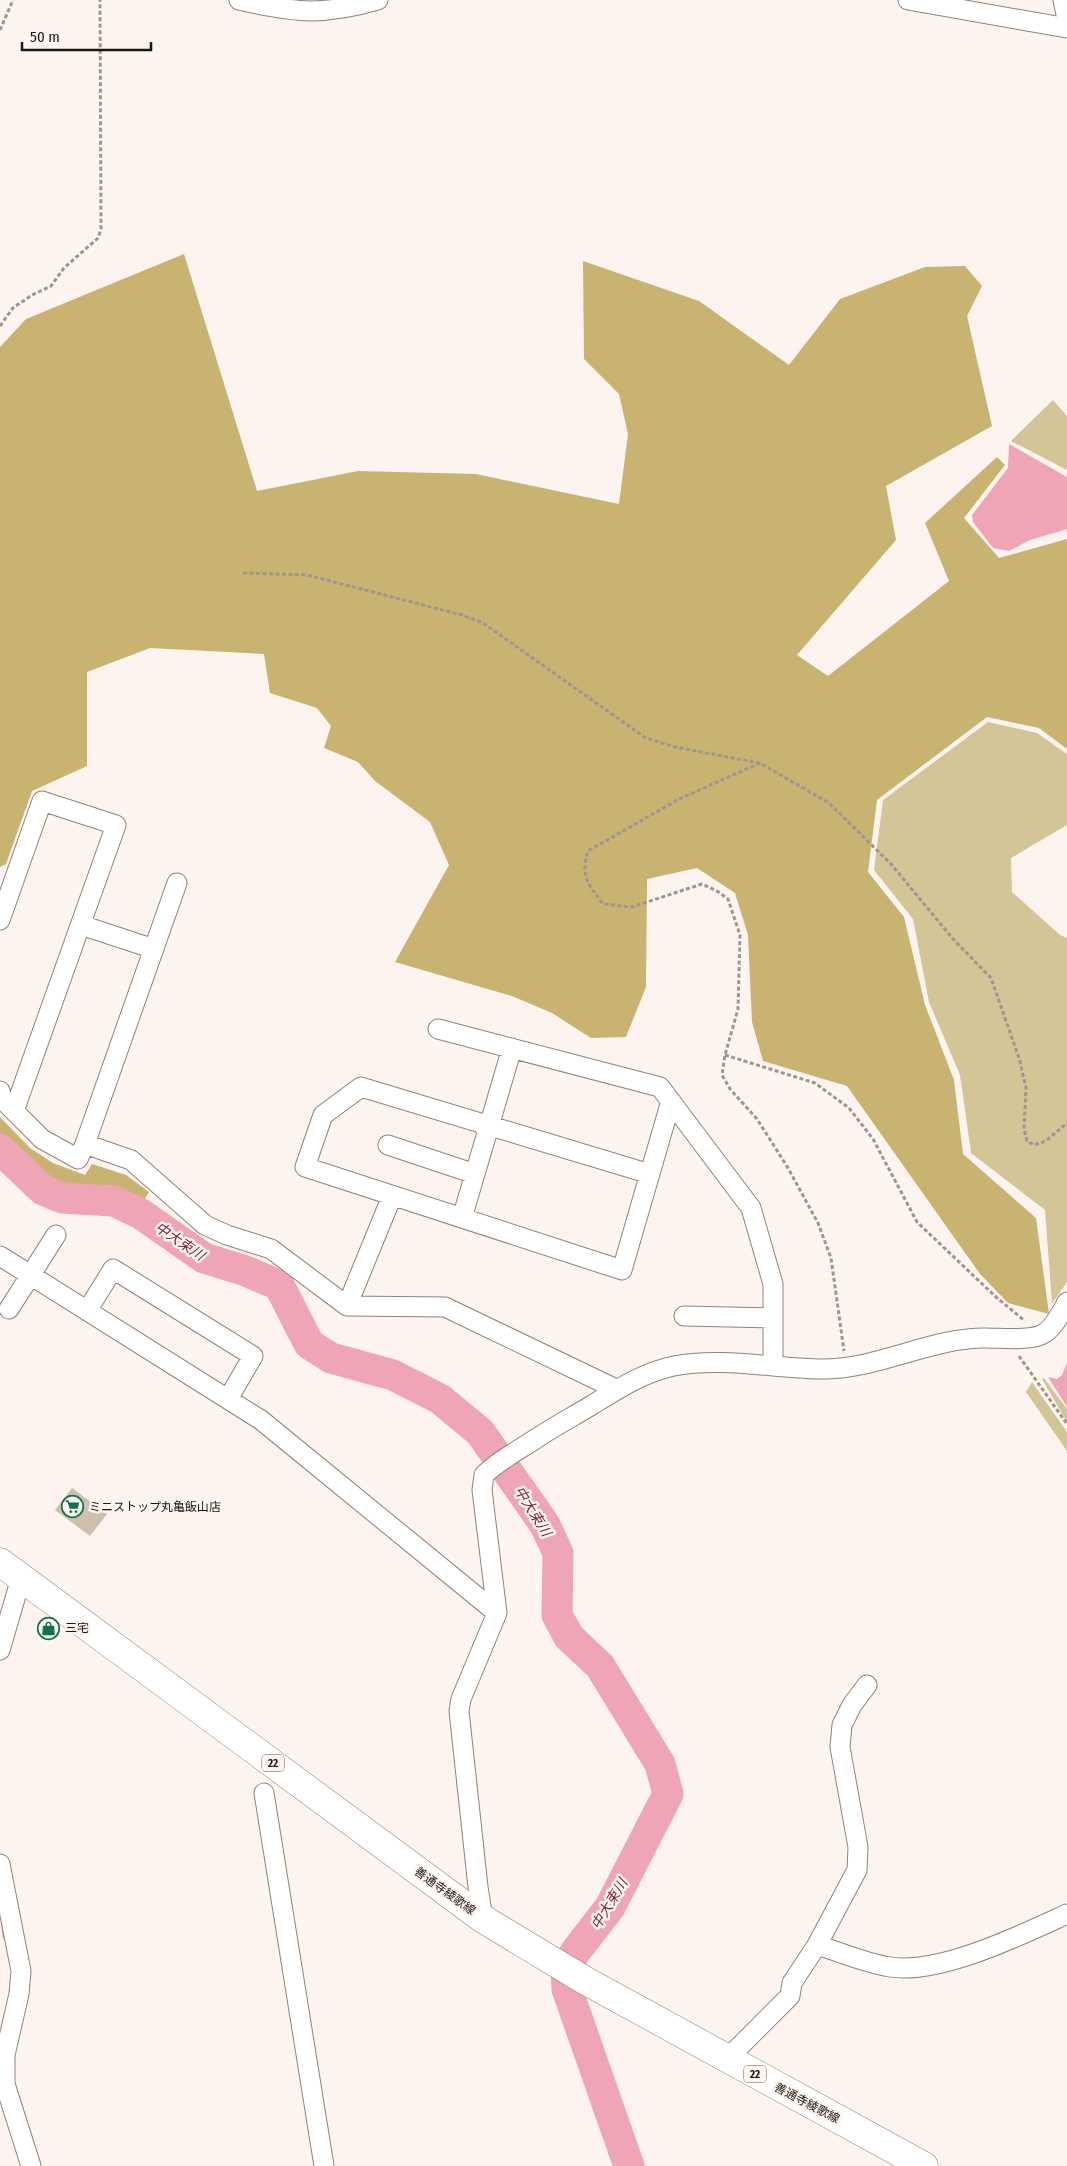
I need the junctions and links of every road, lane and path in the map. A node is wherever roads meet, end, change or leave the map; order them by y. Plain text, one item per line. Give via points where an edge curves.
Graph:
1 (13, 0) edge
2 (100, 0) edge
3 (239, 0) edge
4 (378, 0) edge
5 (908, 0) edge
6 (1063, 0) edge
7 (1067, 20) edge
8 (1067, 28) edge
9 (0, 30) edge
10 (0, 326) edge
11 (244, 573) dead end
12 (760, 763) junction
13 (177, 882) dead end
14 (6, 883) edge
15 (0, 920) edge
16 (81, 925) junction
17 (154, 949) junction
18 (438, 1029) dead end
19 (512, 1048) junction
20 (725, 1055) junction
21 (0, 1091) edge
22 (671, 1101) junction
23 (14, 1111) junction
24 (1067, 1123) edge
25 (490, 1124) junction
26 (85, 1144) junction
27 (388, 1145) dead end
28 (475, 1174) junction
29 (650, 1174) junction
30 (392, 1196) junction
31 (462, 1218) junction
32 (56, 1235) dead end
33 (0, 1256) edge
34 (30, 1275) junction
35 (1067, 1302) edge
36 (347, 1306) junction
37 (9, 1309) dead end
38 (88, 1311) junction
39 (684, 1316) dead end
40 (772, 1318) junction
41 (1042, 1335) junction
42 (1004, 1339) junction
43 (772, 1365) junction
44 (848, 1366) junction
45 (616, 1389) junction
46 (228, 1399) junction
47 (1067, 1424) edge
48 (10, 1570) edge
49 (497, 1613) junction
50 (0, 1650) edge
51 (867, 1685) dead end
52 (264, 1793) dead end
53 (0, 1864) edge
54 (1067, 1914) edge
55 (483, 1919) junction
56 (817, 1945) junction
57 (2, 2055) edge
58 (727, 2059) junction
59 (31, 2166) edge
60 (324, 2166) edge
61 (924, 2166) edge

1 - 9 path
2 - 10 path via 101,229 98,238 64,268 51,286 13,308
3 - 4 street via 281,10 312,12 352,8
5 - 8 street
6 - 7 street
11 - 12 path via 307,575 462,615 483,623 646,738 675,747
12 - 20 path via 679,799 588,851 584,864 588,884 603,904 632,907 702,884 728,899 740,935 738,1009
12 - 24 path via 829,803 891,864 953,939 991,978 1026,1088 1024,1130 1027,1141 1034,1145 1046,1141
13 - 17 street
14 - 15 street
14 - 16 street via 42,801 116,826
16 - 17 street
16 - 23 street
17 - 26 street
18 - 19 street
19 - 22 street via 660,1087
19 - 25 street
20 - 41 path via 815,1083 836,1096 873,1139 917,1222 996,1297
20 - 44 path via 722,1075 757,1119 818,1223 831,1258
21 - 23 street via 2,1099
22 - 29 street
22 - 40 street via 751,1208 773,1284
23 - 26 street via 42,1140 78,1159
25 - 28 street
25 - 29 street
25 - 30 street via 361,1087 323,1115 305,1167
26 - 36 street via 131,1160 205,1225 272,1249
27 - 28 street
28 - 31 street
29 - 31 street via 622,1270
30 - 31 street
30 - 36 street
32 - 34 street
33 - 34 street
34 - 37 street
34 - 38 street
35 - 41 street via 1057,1320
36 - 45 street via 445,1307
38 - 46 street
38 - 46 street via 113,1269 253,1356
39 - 40 street
40 - 43 street
41 - 42 street
42 - 44 street via 951,1340
42 - 47 path
43 - 44 street via 819,1370
43 - 45 street via 674,1366
45 - 49 street via 484,1475 482,1490
46 - 49 street via 276,1432
48 - 50 street
48 - 55 main road, 善通寺綾歌線 / 22
49 - 55 street via 459,1711
51 - 56 street via 852,1704 842,1725 840,1746 858,1847 857,1870
52 - 60 street
53 - 57 street via 21,1971 19,1994
54 - 56 street via 952,1961 925,1967 890,1967
55 - 58 main road, 善通寺綾歌線 / 22 via 548,1960
56 - 58 street via 792,1983 790,1996
57 - 59 street via 5,2084
58 - 61 main road, 善通寺綾歌線 / 22

